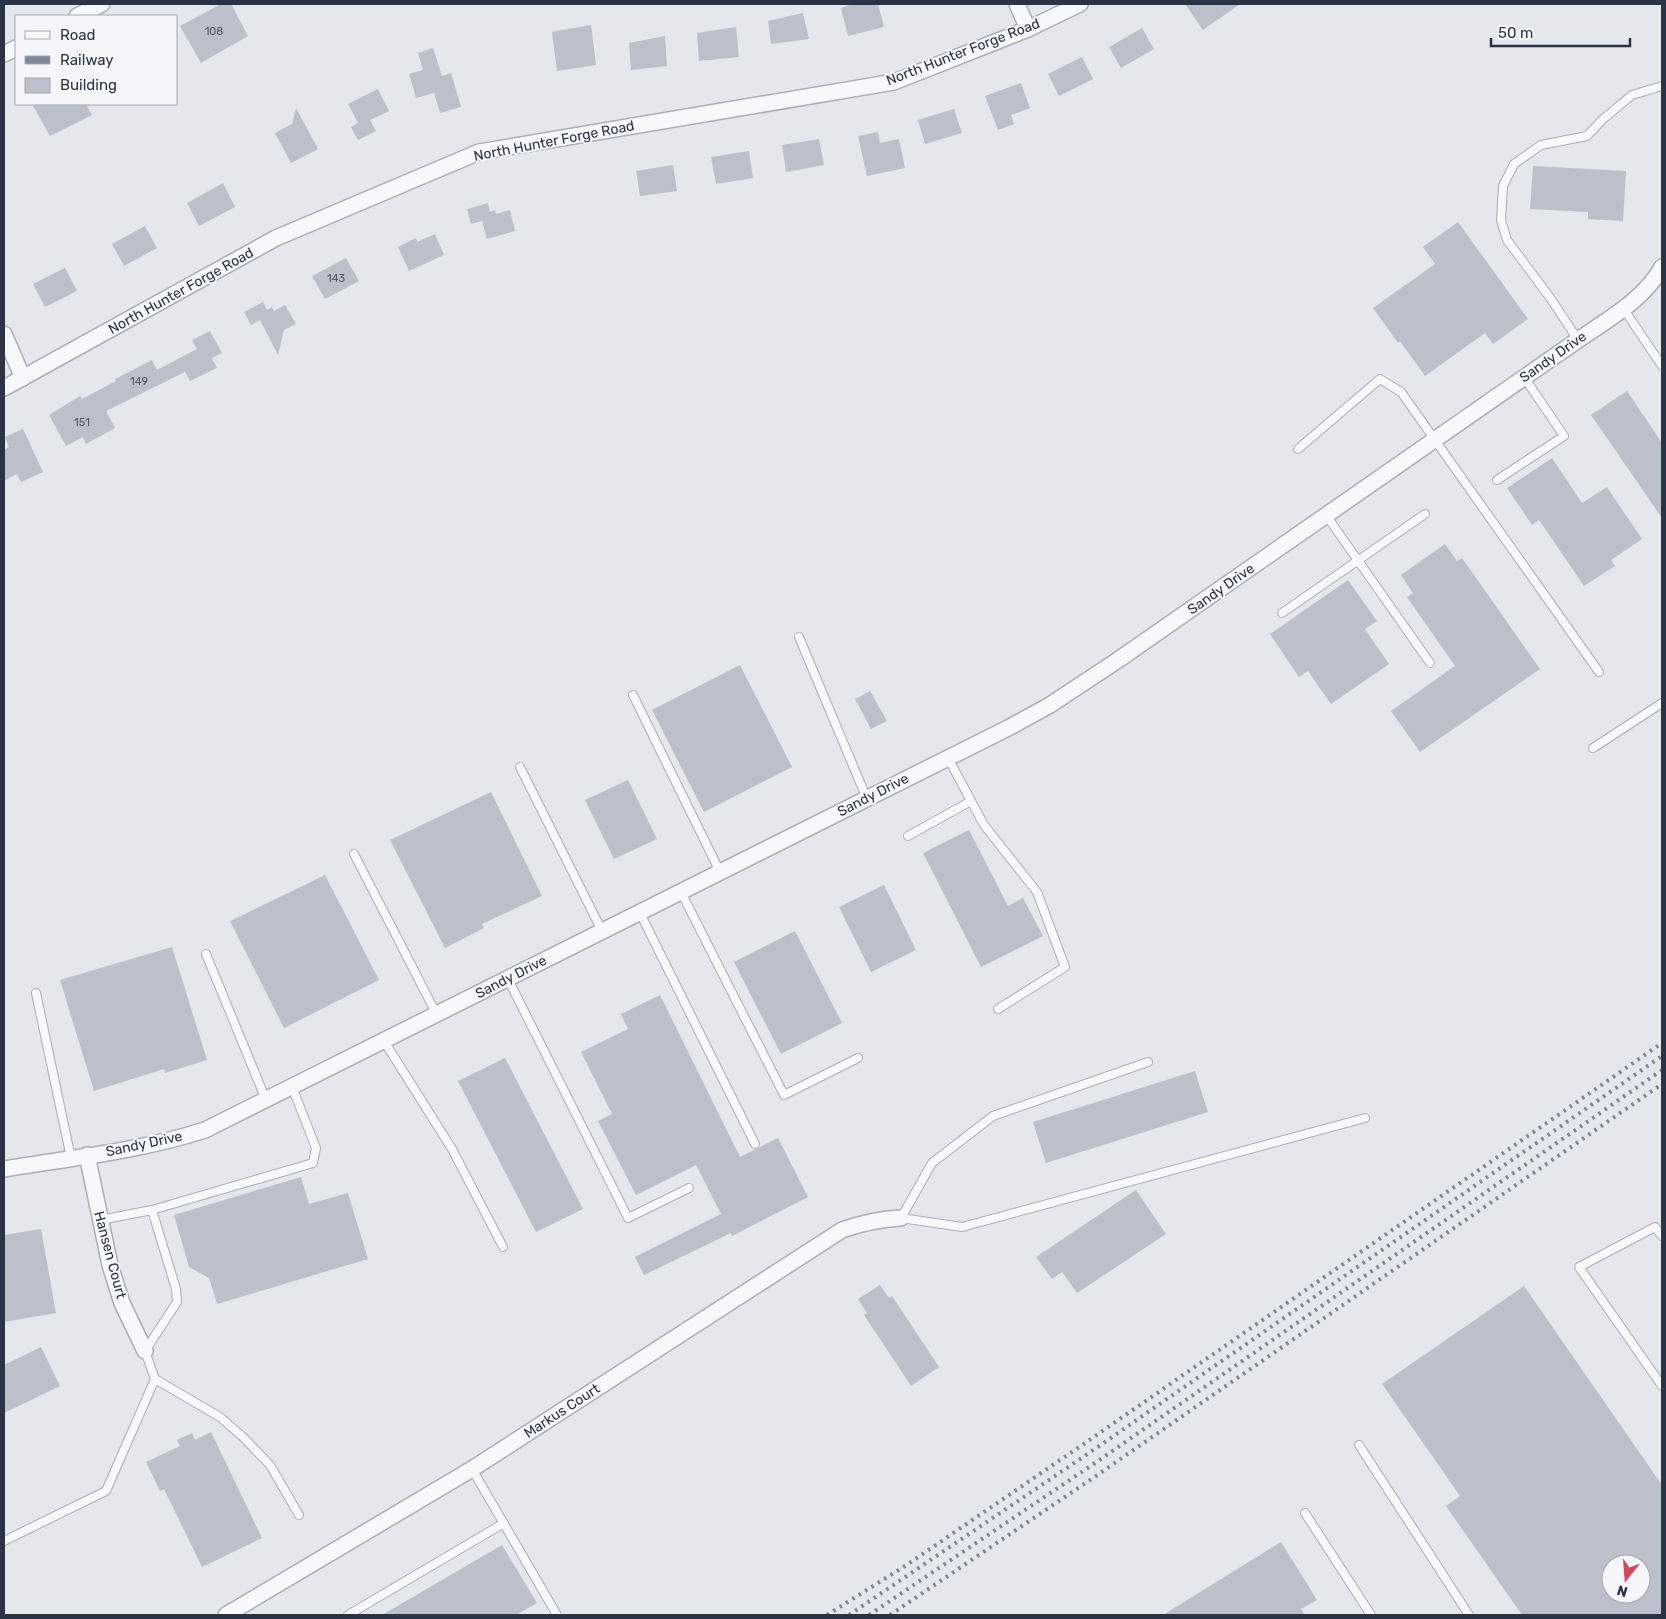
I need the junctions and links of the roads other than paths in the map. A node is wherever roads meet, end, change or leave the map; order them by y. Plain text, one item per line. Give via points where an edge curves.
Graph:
1 (102, 4) edge
2 (1017, 4) edge
3 (1080, 4) edge
4 (80, 15) edge
5 (1028, 29) junction
6 (1662, 86) edge
7 (1662, 267) edge
8 (1623, 308) junction
9 (4, 334) edge
10 (1578, 340) junction
11 (1662, 366) edge
12 (1524, 377) junction
13 (24, 378) junction
14 (4, 388) edge
15 (1436, 439) junction
16 (1298, 449) dead end
17 (1497, 480) dead end
18 (1425, 514) dead end
19 (1326, 515) junction
20 (1358, 561) junction
21 (1282, 613) dead end
22 (799, 637) dead end
23 (1430, 663) dead end
24 (1600, 672) dead end
25 (633, 695) dead end
26 (1662, 703) edge
27 (1593, 748) dead end
28 (948, 758) junction
29 (520, 767) dead end
30 (867, 799) junction
31 (971, 801) junction
32 (908, 836) dead end
33 (354, 854) dead end
34 (720, 872) junction
35 (681, 892) junction
36 (640, 913) junction
37 (602, 931) junction
38 (206, 954) dead end
39 (508, 979) junction
40 (36, 993) dead end
41 (998, 1009) dead end
42 (436, 1014) junction
43 (384, 1041) junction
44 (858, 1058) dead end
45 (1148, 1062) dead end
46 (292, 1087) junction
47 (266, 1100) junction
48 (1365, 1118) dead end
49 (755, 1144) dead end
50 (87, 1155) junction
51 (70, 1158) junction
52 (4, 1169) edge
53 (689, 1188) dead end
54 (152, 1210) junction
55 (901, 1218) junction
56 (100, 1220) junction
57 (1662, 1236) edge
58 (503, 1247) dead end
59 (145, 1351) junction
60 (155, 1379) junction
61 (1662, 1386) edge
62 (1359, 1446) dead end
63 (472, 1469) junction
64 (1305, 1513) dead end
65 (299, 1515) dead end
66 (504, 1523) junction
67 (4, 1541) edge
68 (226, 1615) edge
69 (348, 1615) edge
70 (557, 1615) edge
71 (1371, 1615) edge
72 (1469, 1615) edge

1 - 4 street
2 - 5 street
3 - 5 street, North Hunter Forge Road
5 - 13 street, North Hunter Forge Road via 894,82 479,152 276,238
6 - 10 lane via 1632,95 1587,136 1540,145 1514,164 1503,186 1501,220 1507,240
7 - 8 street, Sandy Drive via 1644,291
8 - 10 street, Sandy Drive
8 - 11 lane
9 - 13 street
10 - 12 street, Sandy Drive
12 - 15 street, Sandy Drive
12 - 17 lane via 1564,436
13 - 14 street, North Hunter Forge Road
15 - 16 lane via 1401,392 1380,379
15 - 19 street, Sandy Drive
15 - 24 lane
18 - 20 lane
19 - 20 lane
19 - 28 street, Sandy Drive via 1082,685
20 - 21 lane
20 - 23 lane
22 - 30 lane
25 - 34 lane
26 - 27 lane
28 - 30 street, Sandy Drive
28 - 31 lane
29 - 37 lane
30 - 34 street, Sandy Drive
31 - 32 lane
31 - 41 lane via 984,825 1037,892 1065,967
33 - 42 lane
34 - 35 street, Sandy Drive
35 - 36 street, Sandy Drive
35 - 44 lane via 784,1095
36 - 37 street, Sandy Drive
36 - 49 lane
37 - 39 street, Sandy Drive
38 - 47 lane
39 - 42 street, Sandy Drive
39 - 53 lane via 628,1218
40 - 51 lane
42 - 43 street, Sandy Drive
43 - 46 street, Sandy Drive
43 - 58 lane via 452,1149
45 - 55 lane via 993,1116 932,1162
46 - 47 street, Sandy Drive
46 - 54 lane via 316,1148 313,1163
47 - 50 street, Sandy Drive via 205,1130 150,1145
48 - 55 lane via 962,1226
50 - 51 street, Sandy Drive
50 - 56 street, Hansen Court
51 - 52 street, Sandy Drive
54 - 56 lane
54 - 59 lane via 177,1302
55 - 63 street, Markus Court via 880,1219 842,1230
56 - 59 street, Hansen Court via 122,1304
57 - 61 lane via 1655,1227 1579,1266
59 - 60 lane
60 - 65 lane via 220,1417 243,1437 270,1464
60 - 67 lane via 106,1491
62 - 72 lane
63 - 66 lane
63 - 68 street, Markus Court
64 - 71 lane
66 - 69 lane
66 - 70 lane

